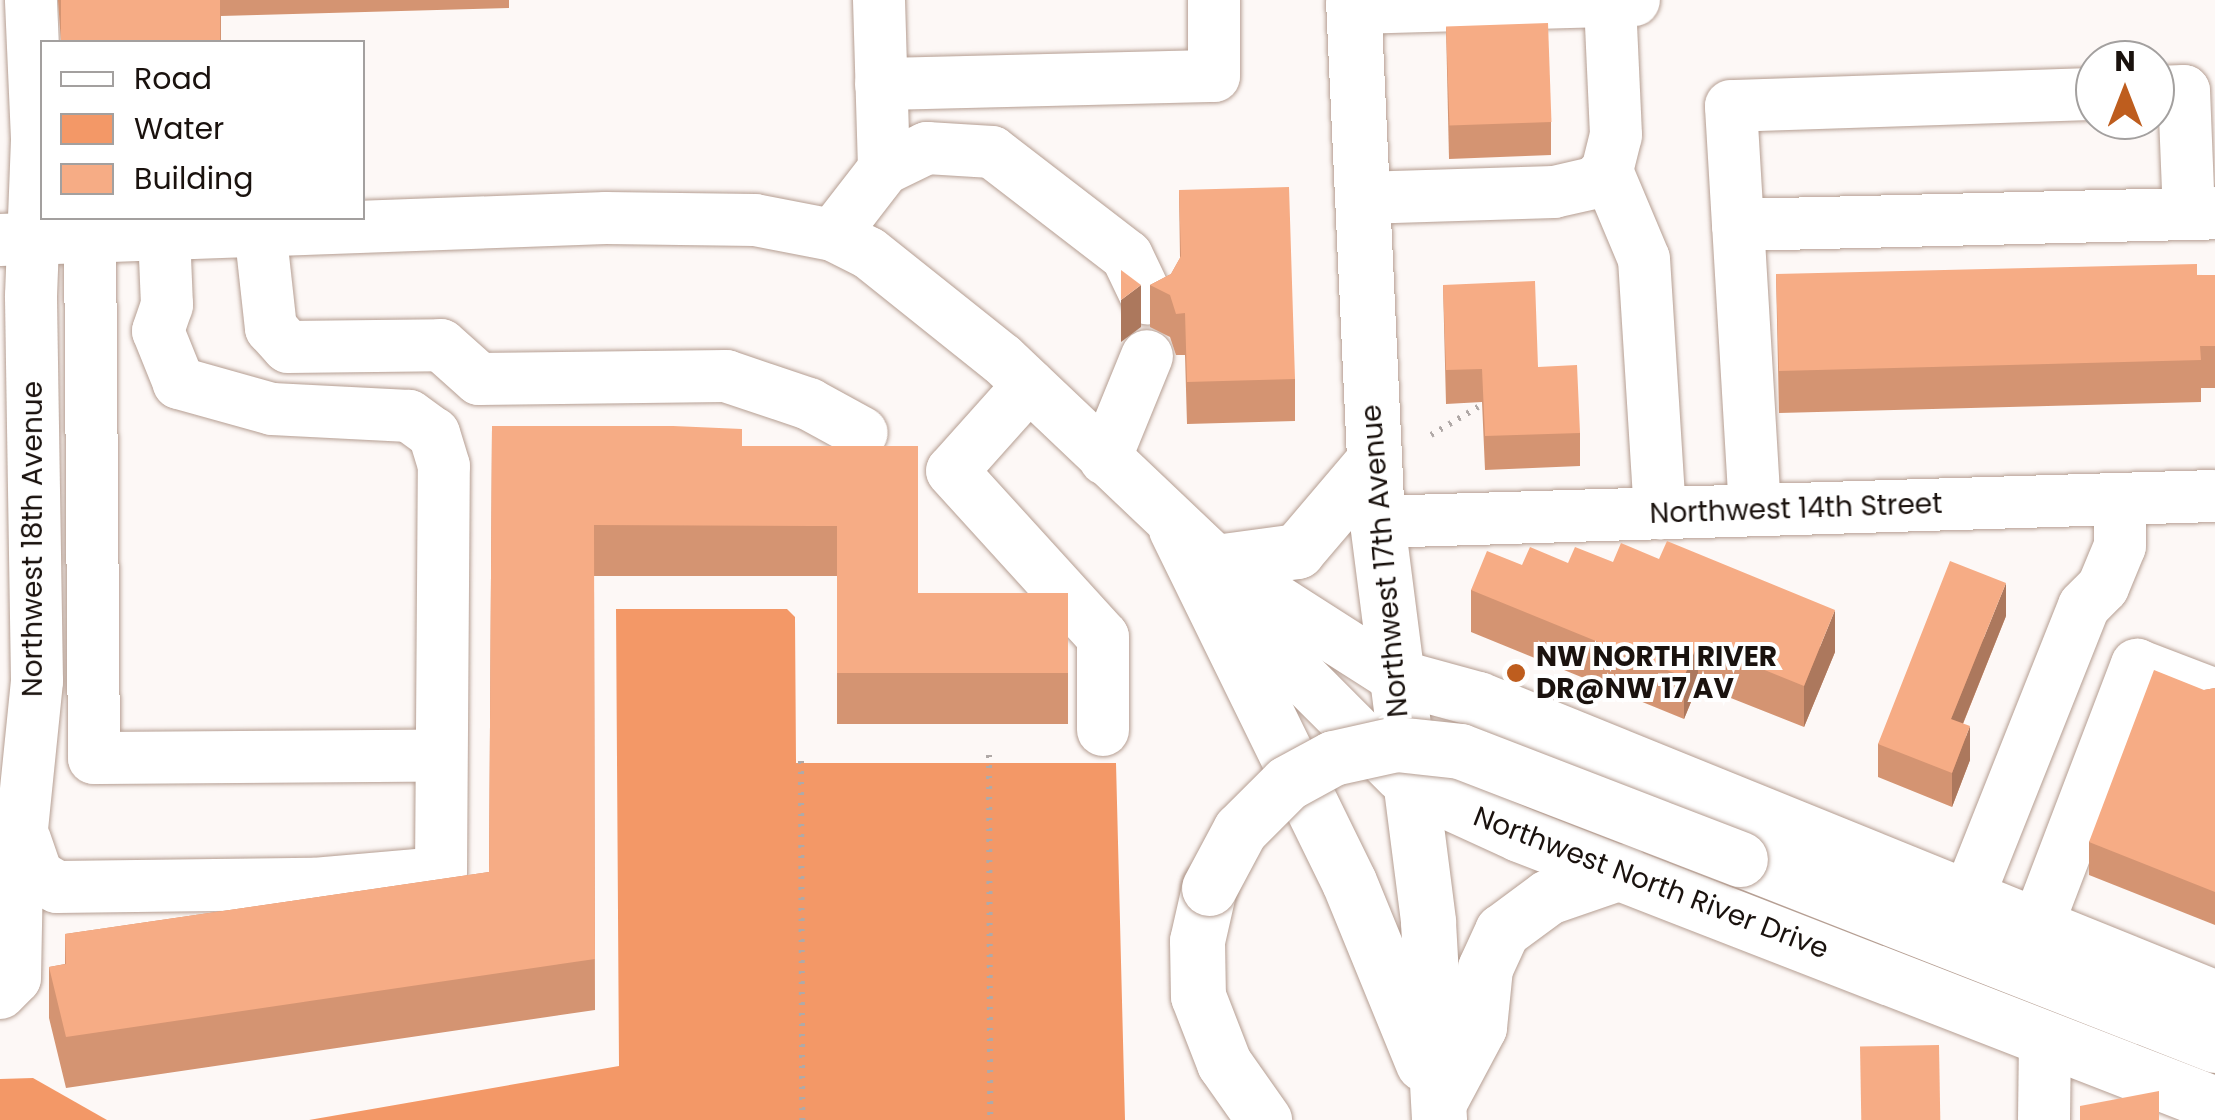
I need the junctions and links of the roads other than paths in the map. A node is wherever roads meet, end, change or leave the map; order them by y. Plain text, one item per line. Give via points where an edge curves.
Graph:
1 (30, 0) edge
2 (879, 0) edge
3 (1214, 0) edge
4 (1634, 0) edge
5 (1610, 1) edge
6 (1493, 2) edge
7 (1354, 4) edge
8 (881, 84) junction
9 (2175, 91) edge
10 (17, 94) edge
11 (2075, 95) edge
12 (905, 159) junction
13 (1607, 171) junction
14 (1362, 198) junction
15 (2202, 213) edge
16 (276, 225) edge
17 (1738, 225) junction
18 (164, 234) junction
19 (833, 235) junction
20 (90, 236) junction
21 (17, 239) edge
22 (1147, 298) dead end
23 (1147, 356) dead end
24 (1030, 386) junction
25 (862, 433) dead end
26 (1105, 459) junction
27 (1372, 463) junction
28 (2215, 496) edge
29 (2120, 498) junction
30 (1756, 510) junction
31 (1660, 513) junction
32 (1376, 522) junction
33 (1196, 546) junction
34 (1394, 676) junction
35 (2215, 695) edge
36 (1102, 730) dead end
37 (418, 756) dead end
38 (1410, 784) junction
39 (25, 840) junction
40 (1623, 872) junction
41 (1966, 900) junction
42 (2036, 929) junction
43 (0, 993) edge
44 (2215, 998) edge
45 (2045, 1038) junction
46 (2215, 1045) edge
47 (2215, 1104) edge
48 (1439, 1111) edge
49 (1264, 1120) edge
50 (2044, 1120) edge

1 - 10 street, Northwest 18th Avenue
2 - 8 street
3 - 8 street via 1214,76
4 - 5 street
5 - 6 street
5 - 13 street via 1616,135
6 - 7 street
7 - 14 main road, Northwest 17th Avenue
8 - 12 street
9 - 15 street via 2184,91
10 - 21 street, Northwest 18th Avenue
11 - 17 street via 1731,106
12 - 19 street
12 - 22 street via 992,152 1127,256
13 - 14 street via 1566,191
13 - 31 street via 1646,273
14 - 27 main road, Northwest 17th Avenue
15 - 17 street
16 - 18 street, Northwest North River Drive
16 - 19 street, Northwest North River Drive via 701,218
16 - 25 street via 271,328 288,347 441,346 479,379 726,376 810,404
17 - 30 street
18 - 20 street, Northwest North River Drive
18 - 39 street via 167,306 191,323 209,364 203,387 230,401 272,409 409,416 434,434 444,466 441,873 314,884 57,887 37,875
19 - 24 street, Northwest North River Drive via 937,305
20 - 21 street, Northwest North River Drive
20 - 37 street via 94,758
21 - 39 street, Northwest 18th Avenue via 37,681
23 - 26 street
24 - 26 street, Northwest North River Drive
24 - 36 street via 952,471 1103,637
26 - 33 street, Northwest North River Drive
27 - 32 main road, Northwest 17th Avenue
27 - 33 main road via 1297,551
28 - 29 street, Northwest 14th Street
29 - 30 street, Northwest 14th Street
29 - 41 street via 2120,546 2102,587 2084,606
30 - 31 street, Northwest 14th Street
31 - 32 street, Northwest 14th Street
32 - 34 main road, Northwest 17th Avenue
33 - 34 street, Northwest North River Drive
33 - 38 street, Northwest North River Drive via 1282,657
33 - 48 main road via 1349,882
34 - 38 main road, Northwest 17th Avenue
34 - 41 main road, Northwest North River Drive via 1478,700
35 - 42 street via 2137,665
38 - 40 main road, Northwest North River Drive
38 - 48 main road, Northwest 17th Avenue via 1428,922
39 - 43 street, Northwest 18th Avenue via 17,878 16,978
40 - 45 main road, Northwest North River Drive
40 - 48 main road via 1560,892 1502,931 1485,968 1479,1027
41 - 42 main road, Northwest North River Drive
42 - 44 main road, Northwest North River Drive
45 - 47 main road, Northwest North River Drive
45 - 50 street
46 - 49 main road, bridge via 1473,755 1396,744 1333,758 1287,783 1240,830 1209,888 1197,941 1198,996 1224,1063

